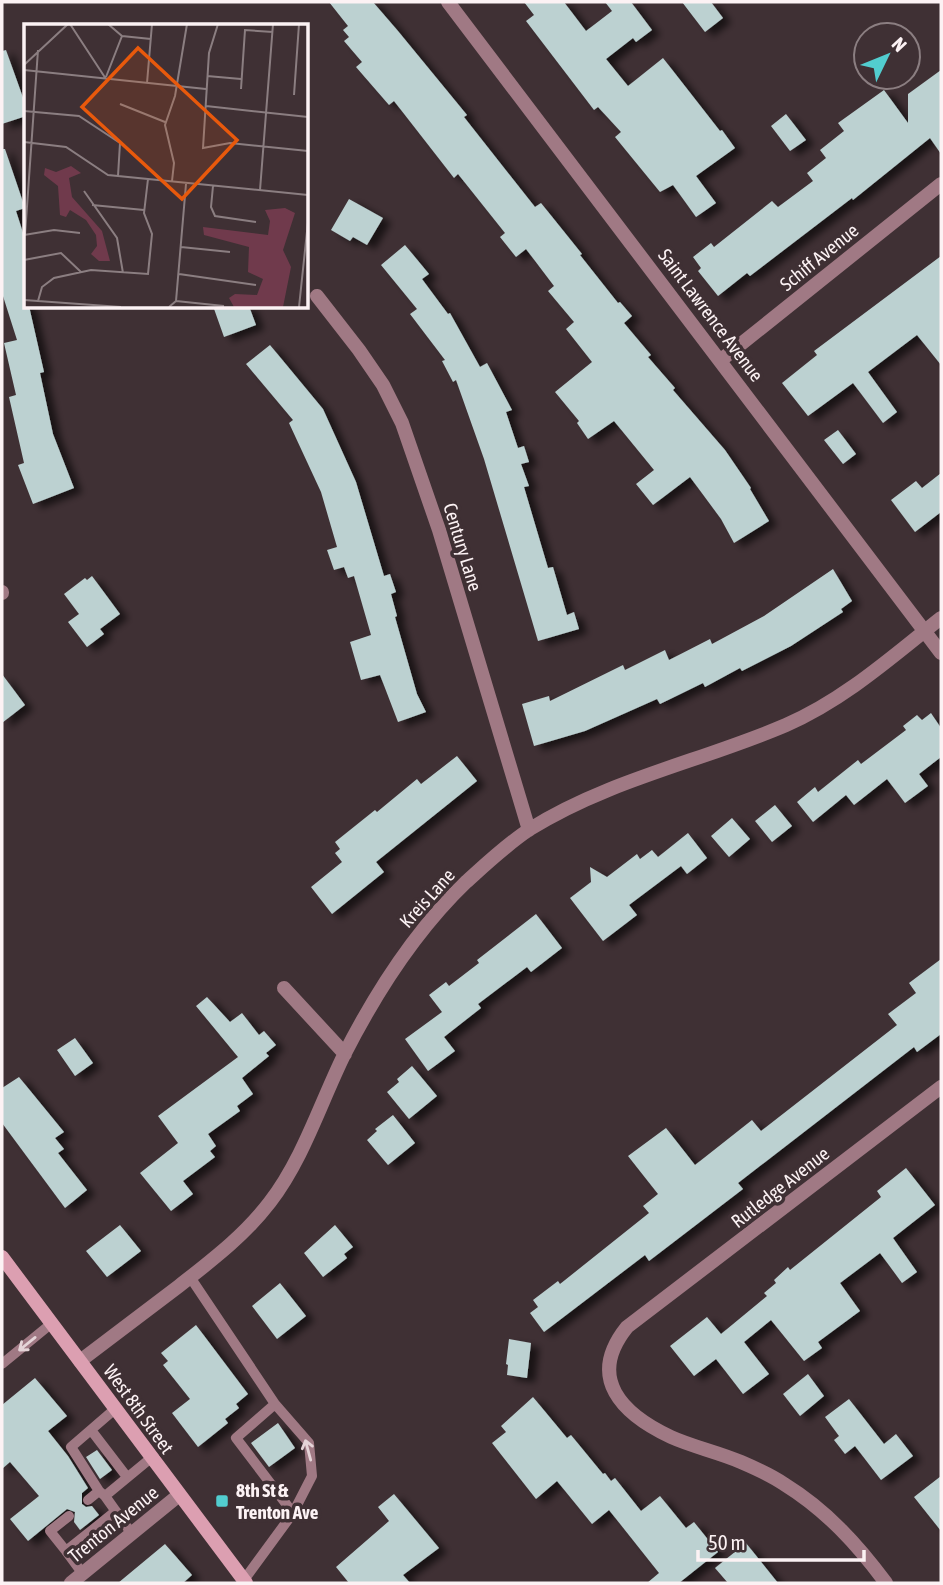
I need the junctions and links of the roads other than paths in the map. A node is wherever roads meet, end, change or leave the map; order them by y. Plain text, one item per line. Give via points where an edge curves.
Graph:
1 (448, 2) edge
2 (941, 184) edge
3 (317, 296) dead end
4 (720, 360) junction
5 (941, 618) edge
6 (924, 631) junction
7 (941, 653) edge
8 (529, 830) junction
9 (284, 988) dead end
10 (345, 1054) junction
11 (941, 1087) edge
12 (2, 1257) edge
13 (190, 1277) junction
14 (52, 1323) junction
15 (80, 1361) junction
16 (2, 1364) edge
17 (275, 1404) junction
18 (116, 1409) junction
19 (91, 1430) junction
20 (151, 1458) junction
21 (127, 1477) junction
22 (102, 1493) junction
23 (179, 1495) junction
24 (88, 1500) dead end
25 (116, 1511) junction
26 (293, 1513) junction
27 (69, 1516) dead end
28 (132, 1534) junction
29 (66, 1551) junction
30 (83, 1574) junction
31 (245, 1582) edge
32 (71, 1583) edge
33 (886, 1583) edge

1 - 4 street, Saint Lawrence Avenue
2 - 4 street, Schiff Avenue
3 - 8 street, Century Lane via 383,385 402,423
4 - 6 street, Saint Lawrence Avenue
5 - 6 street, Kreis Lane
6 - 7 street, Saint Lawrence Avenue
6 - 8 street, Kreis Lane via 824,705 787,724 572,806
8 - 10 street, Kreis Lane via 465,883 430,921 398,962
9 - 10 street
10 - 13 street, Kreis Lane via 272,1200 228,1248
11 - 33 street, Rutledge Avenue via 641,1318 622,1334 610,1356 612,1390 647,1424 781,1482 817,1506 864,1553
12 - 14 street, West 8th Street
13 - 15 street, Kreis Lane
13 - 17 lane
14 - 15 street, West 8th Street
14 -> 16 lane
15 - 18 street, West 8th Street
26 -> 17 lane via 312,1476 309,1443
17 - 26 lane via 236,1438
18 - 19 lane
18 - 20 street, West 8th Street
19 - 21 lane
19 - 22 lane via 71,1447
20 - 21 lane
20 - 23 street, West 8th Street
21 - 22 lane
22 - 24 lane
22 - 25 lane
23 - 28 street, Trenton Avenue
23 - 31 street, West 8th Street
25 - 28 lane
25 - 29 lane
26 - 31 lane
27 - 29 lane via 50,1531
28 - 30 street, Trenton Avenue
29 - 30 lane
30 - 32 street, Trenton Avenue

